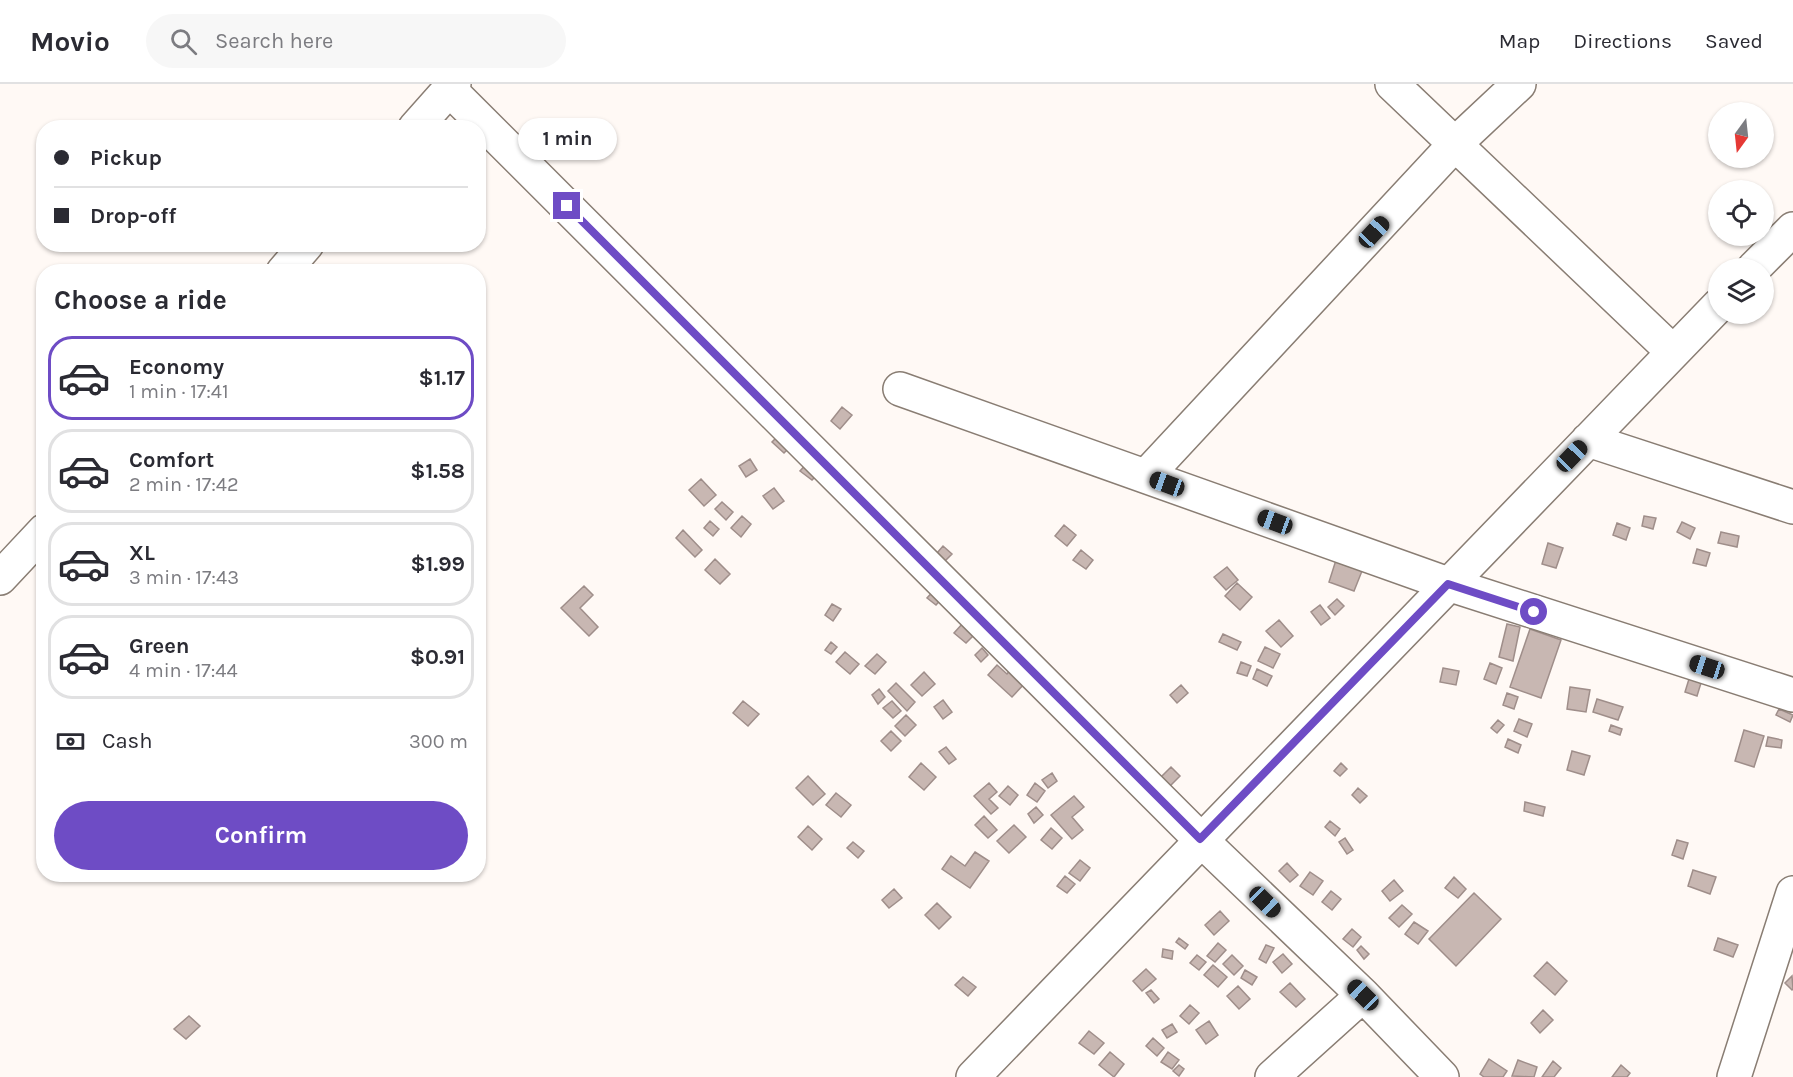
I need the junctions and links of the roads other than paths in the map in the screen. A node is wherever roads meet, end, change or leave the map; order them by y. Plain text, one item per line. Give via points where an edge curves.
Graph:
1 (1392, 84) edge
2 (1519, 84) edge
3 (452, 87) edge
4 (422, 120) edge
5 (485, 120) edge
6 (486, 121) edge
7 (1455, 144) junction
8 (1793, 229) edge
9 (301, 252) edge
10 (1764, 258) edge
11 (290, 264) edge
12 (1708, 316) edge
13 (1674, 352) junction
14 (900, 389) dead end
15 (1588, 440) junction
16 (1146, 476) junction
17 (1793, 507) edge
18 (36, 540) edge
19 (0, 578) edge
20 (1448, 584) junction
21 (1793, 695) edge
22 (1200, 839) junction
23 (1793, 893) edge
24 (1363, 995) junction
25 (987, 1072) edge
26 (1272, 1077) edge
27 (1442, 1077) edge
28 (1734, 1077) edge

1 - 7 street
2 - 7 street
3 - 4 street
3 - 5 street
6 - 22 street
7 - 13 street
7 - 16 street
8 - 10 street
9 - 11 street
12 - 13 street
13 - 15 street
14 - 16 street
15 - 17 street
15 - 20 street
16 - 20 street
18 - 19 street
20 - 21 street
20 - 22 street
22 - 24 street
22 - 25 street
23 - 28 street
24 - 26 street
24 - 27 street

